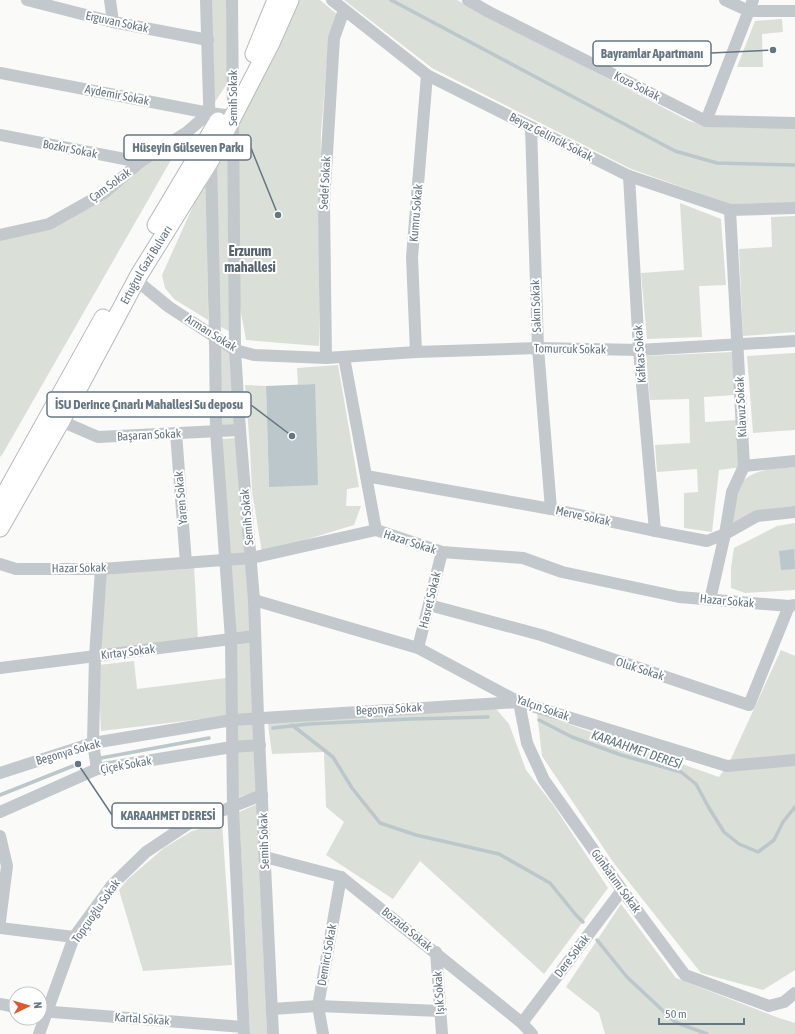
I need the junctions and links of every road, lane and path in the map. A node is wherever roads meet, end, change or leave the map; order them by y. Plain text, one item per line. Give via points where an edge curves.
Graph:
1 (26, 0) edge
2 (110, 0) edge
3 (206, 0) edge
4 (232, 0) edge
5 (276, 0) edge
6 (290, 0) edge
7 (332, 0) edge
8 (468, 0) edge
9 (726, 0) edge
10 (49, 3) edge
11 (751, 5) edge
12 (344, 10) junction
13 (795, 11) edge
14 (113, 22) junction
15 (208, 40) junction
16 (0, 73) edge
17 (427, 75) junction
18 (233, 96) junction
19 (222, 114) junction
20 (706, 121) junction
21 (795, 123) edge
22 (530, 127) junction
23 (0, 135) edge
24 (210, 135) junction
25 (210, 159) junction
26 (140, 162) junction
27 (629, 176) junction
28 (795, 208) edge
29 (730, 210) junction
30 (0, 234) edge
31 (136, 280) junction
32 (215, 338) junction
33 (795, 341) edge
34 (737, 344) junction
35 (538, 348) junction
36 (235, 350) junction
37 (639, 350) junction
38 (416, 352) junction
39 (344, 357) junction
40 (326, 358) junction
41 (61, 421) junction
42 (240, 430) junction
43 (216, 431) junction
44 (176, 433) junction
45 (795, 461) edge
46 (744, 466) junction
47 (366, 476) junction
48 (0, 503) edge
49 (551, 509) junction
50 (795, 512) edge
51 (0, 528) edge
52 (376, 530) junction
53 (655, 531) junction
54 (725, 534) junction
55 (442, 552) junction
56 (251, 558) junction
57 (226, 560) junction
58 (186, 563) junction
59 (0, 564) edge
60 (101, 569) junction
61 (254, 600) junction
62 (710, 600) junction
63 (429, 604) junction
64 (792, 605) edge
65 (255, 636) junction
66 (231, 639) junction
67 (418, 648) junction
68 (95, 656) junction
69 (0, 668) edge
70 (520, 702) junction
71 (258, 717) junction
72 (238, 720) junction
73 (259, 731) junction
74 (232, 733) junction
75 (93, 743) junction
76 (260, 745) junction
77 (246, 746) junction
78 (232, 747) junction
79 (795, 760) edge
80 (97, 769) junction
81 (0, 773) edge
82 (262, 795) junction
83 (233, 807) junction
84 (0, 812) edge
85 (0, 836) edge
86 (265, 857) junction
87 (341, 877) junction
88 (622, 890) junction
89 (0, 921) edge
90 (0, 928) edge
91 (74, 937) junction
92 (436, 952) junction
93 (795, 993) edge
94 (48, 1001) edge
95 (318, 1006) junction
96 (272, 1009) junction
97 (48, 1011) edge
98 (440, 1012) junction
99 (522, 1023) junction
100 (244, 1030) edge
101 (273, 1034) edge
102 (323, 1034) edge
103 (442, 1034) edge
104 (532, 1034) edge

1 - 10 street, Erguvan Sokak
2 - 14 street
3 - 15 street, Semih Sokak
4 - 18 street, Semih Sokak
5 - 18 main road, Ertuğrul Gazi Bulvarı via 259,44
6 - 19 main road, Ertuğrul Gazi Bulvarı via 271,44
7 - 12 street, Beyaz Gelincik Sokak
8 - 20 street, Koza Sokak
9 - 11 street
10 - 14 street, Erguvan Sokak
11 - 13 street
11 - 20 street
12 - 17 street, Beyaz Gelincik Sokak
12 - 40 street, Sedef Sokak via 334,38 324,203
14 - 15 street, Erguvan Sokak
15 - 19 street, Semih Sokak
16 - 19 street, Aydemir Sokak
17 - 22 street, Beyaz Gelincik Sokak
17 - 38 street, Kumru Sokak via 412,257
18 - 19 main road, Ertuğrul Gazi Bulvarı
19 - 24 main road, Ertuğrul Gazi Bulvarı
19 - 25 main road, Ertuğrul Gazi Bulvarı
19 - 26 street, Çam Sokak via 187,132
19 - 36 street, Semih Sokak
20 - 21 street, Koza Sokak
22 - 27 street, Beyaz Gelincik Sokak
22 - 35 street, Sakın Sokak
23 - 26 street, Bozkır Sokak
24 - 25 street, Semih Sokak
24 - 48 main road, Ertuğrul Gazi Bulvarı via 134,261
25 - 31 main road, Ertuğrul Gazi Bulvarı
25 - 32 street, Semih Sokak
26 - 30 street, Çam Sokak via 104,193 49,224
27 - 29 street, Beyaz Gelincik Sokak
27 - 37 street, Kafkas Sokak
28 - 29 street, Beyaz Gelincik Sokak
29 - 34 street, Kılavuz Sokak
31 - 32 street, Arman Sokak via 169,307
31 - 41 main road, Ertuğrul Gazi Bulvarı
32 - 36 street, Arman Sokak
32 - 43 street, Semih Sokak
33 - 34 street, Tomurcuk Sokak
34 - 37 street, Tomurcuk Sokak
34 - 46 street, Kılavuz Sokak
35 - 37 street, Tomurcuk Sokak
35 - 38 street, Tomurcuk Sokak
35 - 49 street, Sakın Sokak
36 - 40 street, Arman Sokak via 254,355
36 - 42 street, Semih Sokak
37 - 53 street, Kafkas Sokak
38 - 39 street, Tomurcuk Sokak
39 - 40 street, Arman Sokak
39 - 47 street
41 - 44 street, Başaran Sokak via 98,437
41 - 51 main road, Ertuğrul Gazi Bulvarı
42 - 43 street, Başaran Sokak
42 - 56 street, Semih Sokak
43 - 44 street, Başaran Sokak
43 - 57 street, Semih Sokak
44 - 58 street, Yaren Sokak
45 - 46 street
46 - 54 street, Kılavuz Sokak via 732,492
47 - 49 street, Merve Sokak
47 - 52 street
49 - 53 street, Merve Sokak
50 - 54 street, Merve Sokak via 757,516
52 - 55 street, Hazar Sokak
52 - 56 street, Hazar Sokak
53 - 54 street, Merve Sokak via 707,541
54 - 62 street, Kılavuz Sokak
55 - 62 street, Hazar Sokak via 523,558 562,572 679,597
55 - 63 street, Hasret Sokak
56 - 57 street, Hazar Sokak
56 - 61 street, Semih Sokak
57 - 58 street, Hazar Sokak
57 - 66 street, Semih Sokak
58 - 60 street, Hazar Sokak
59 - 60 street, Hazar Sokak via 16,569
60 - 68 street
61 - 65 street, Semih Sokak
61 - 67 street, Yalçın Sokak
62 - 64 street, Hazar Sokak
63 - 64 street, Oluk Sokak via 541,635 749,705
63 - 67 street, Hasret Sokak
65 - 66 street, Kırtay Sokak
65 - 71 street, Semih Sokak
66 - 68 street, Kırtay Sokak
66 - 72 street, Semih Sokak
67 - 70 street, Yalçın Sokak
68 - 69 street, Kırtay Sokak
68 - 75 street
70 - 71 street, Begonya Sokak
70 - 79 street, Yalçın Sokak via 727,766
70 - 88 street, Günbatımı Sokak via 527,743 544,780
71 - 72 street
71 - 73 street, Semih Sokak
72 - 73 street via 247,719 254,722
72 - 74 street, Semih Sokak
72 - 75 street, Begonya Sokak
73 - 76 street, Semih Sokak
73 - 77 street via 256,742
74 - 77 street via 238,744
74 - 78 street, Semih Sokak
75 - 80 street
75 - 81 street, Begonya Sokak
76 - 77 street, Çiçek Sokak
76 - 82 street, Semih Sokak
77 - 78 street, Çiçek Sokak
78 - 80 street, Çiçek Sokak
78 - 83 street, Semih Sokak
80 - 84 street, Çiçek Sokak
82 - 83 street, Topçuoğlu Sokak
82 - 86 street, Semih Sokak
83 - 91 street, Topçuoğlu Sokak via 188,824 146,852 112,885
83 - 100 street, Semih Sokak
85 - 89 street via 7,866
86 - 87 street, Bozada Sokak
86 - 96 street, Semih Sokak
87 - 92 street, Bozada Sokak
87 - 95 street, Demirci Sokak
88 - 93 street, Günbatımı Sokak via 685,975 769,1006 784,1002
88 - 99 street, Dere Sokak
90 - 91 street
91 - 94 street, Topçuoğlu Sokak
92 - 98 street, Işık Sokak
92 - 99 street, Bozada Sokak
95 - 96 street
95 - 98 street
95 - 102 street, Demirci Sokak
96 - 101 street, Semih Sokak
97 - 100 street, Kartal Sokak
98 - 103 street, Işık Sokak
99 - 104 street, Bozada Sokak

